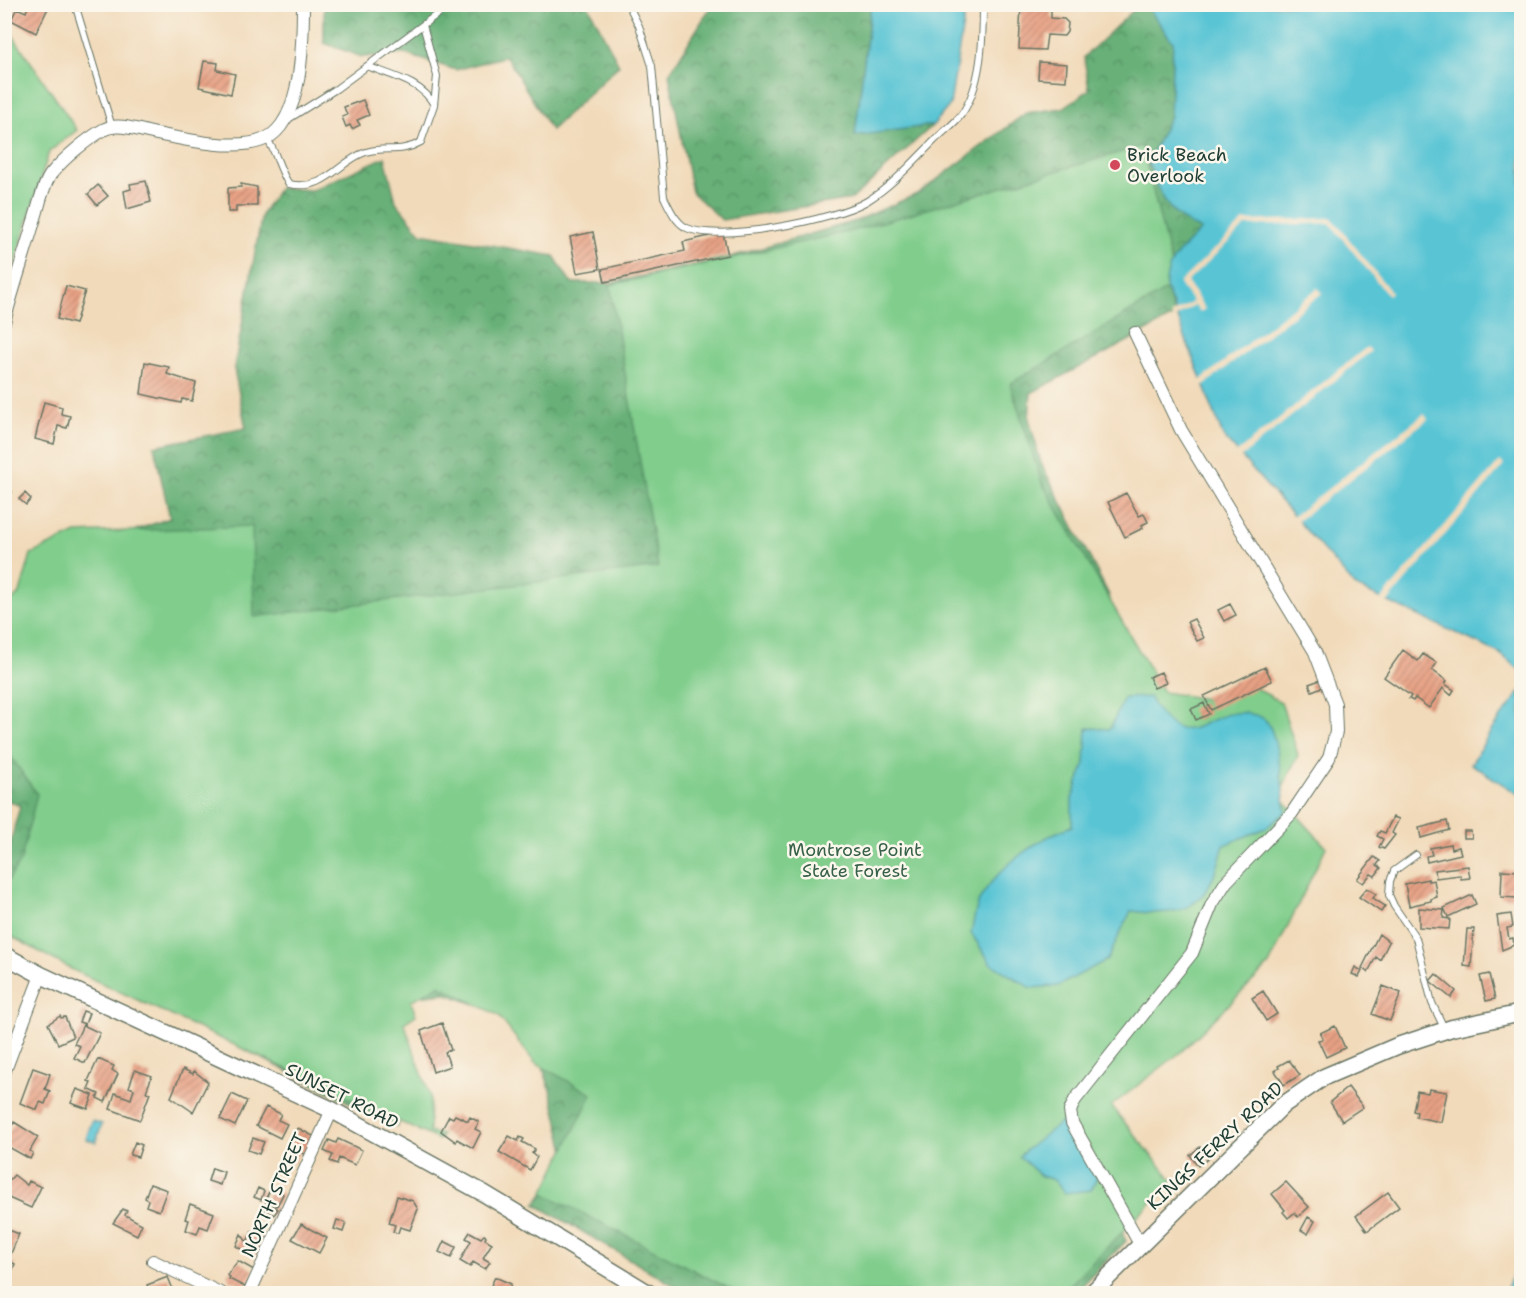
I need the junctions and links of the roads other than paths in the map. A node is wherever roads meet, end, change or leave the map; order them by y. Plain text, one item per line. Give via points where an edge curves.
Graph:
1 (75, 4) edge
2 (303, 4) edge
3 (451, 4) edge
4 (628, 4) edge
5 (983, 4) edge
6 (423, 25) junction
7 (367, 66) junction
8 (434, 105) junction
9 (284, 122) junction
10 (112, 127) junction
11 (267, 139) junction
12 (4, 322) edge
13 (1135, 333) dead end
14 (1416, 855) dead end
15 (4, 955) edge
16 (41, 975) junction
17 (1521, 1013) edge
18 (1445, 1030) junction
19 (4, 1073) edge
20 (332, 1110) junction
21 (1140, 1244) junction
22 (153, 1261) dead end
23 (222, 1293) edge
24 (249, 1293) edge
25 (650, 1293) edge
26 (1091, 1293) edge

1 - 10 lane
2 - 9 street via 303,54
3 - 6 lane
4 - 5 lane via 652,66 664,197 685,226 708,233 833,216 867,201 893,180 966,106 980,62
6 - 7 lane
6 - 8 lane via 437,76
7 - 8 lane via 420,88
7 - 9 lane
8 - 11 lane via 421,142 407,150 357,155 327,177 300,186 289,184 281,173 275,150
9 - 11 street
10 - 11 street via 203,143 252,143
10 - 12 street via 78,149 50,175
13 - 21 street via 1181,430 1315,652 1335,704 1336,732 1329,758 1292,813 1226,882 1212,904 1192,953 1070,1111 1082,1143
14 - 18 lane via 1395,871 1389,895 1416,938 1432,1002
15 - 16 street, SUNSET ROAD
16 - 19 street
16 - 20 street, SUNSET ROAD
17 - 18 street, KINGS FERRY ROAD
18 - 21 street, KINGS FERRY ROAD via 1324,1077 1283,1105
20 - 24 street, NORTH STREET
20 - 25 street, SUNSET ROAD via 485,1194
21 - 26 street, KINGS FERRY ROAD
22 - 23 street

